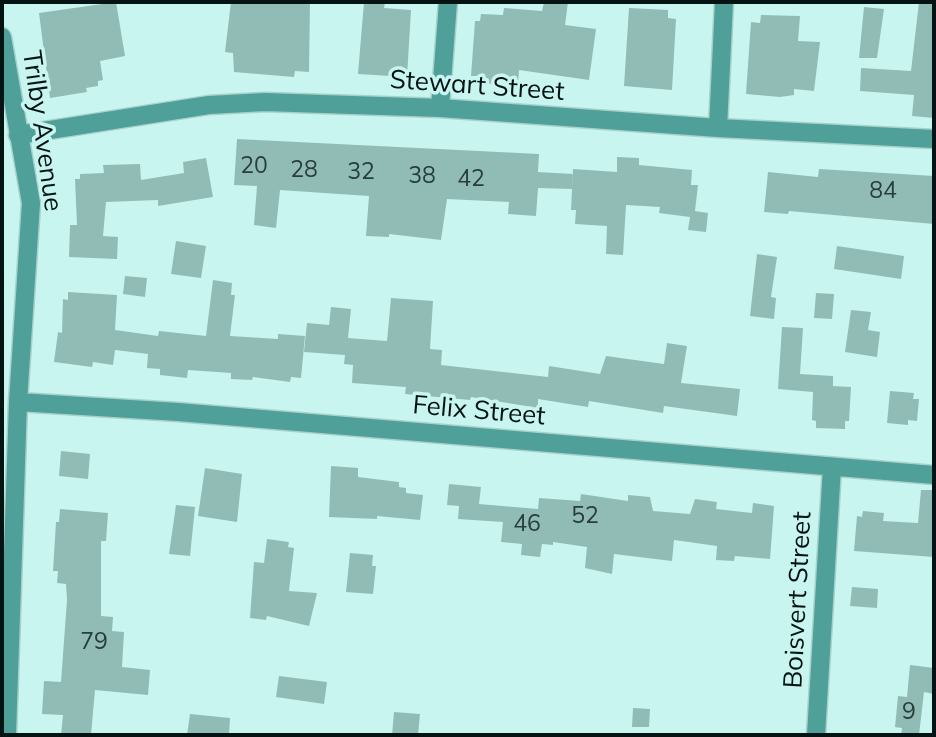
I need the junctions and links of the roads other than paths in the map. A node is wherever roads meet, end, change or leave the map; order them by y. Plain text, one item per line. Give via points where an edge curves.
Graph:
1 (447, 2) edge
2 (724, 2) edge
3 (2, 37) edge
4 (440, 108) junction
5 (718, 128) junction
6 (18, 135) junction
7 (934, 139) edge
8 (18, 402) junction
9 (832, 467) junction
10 (934, 475) edge
11 (7, 735) edge
12 (816, 735) edge

1 - 4 street
2 - 5 street
3 - 6 street, Trilby Avenue
4 - 5 street, Stewart Street
4 - 6 street, Stewart Street via 265,102 209,105
5 - 7 street, Stewart Street
6 - 8 street, Trilby Avenue via 31,203
8 - 9 street, Felix Street
8 - 11 street, Trilby Avenue
9 - 10 street, Felix Street
9 - 12 street, Boisvert Street

